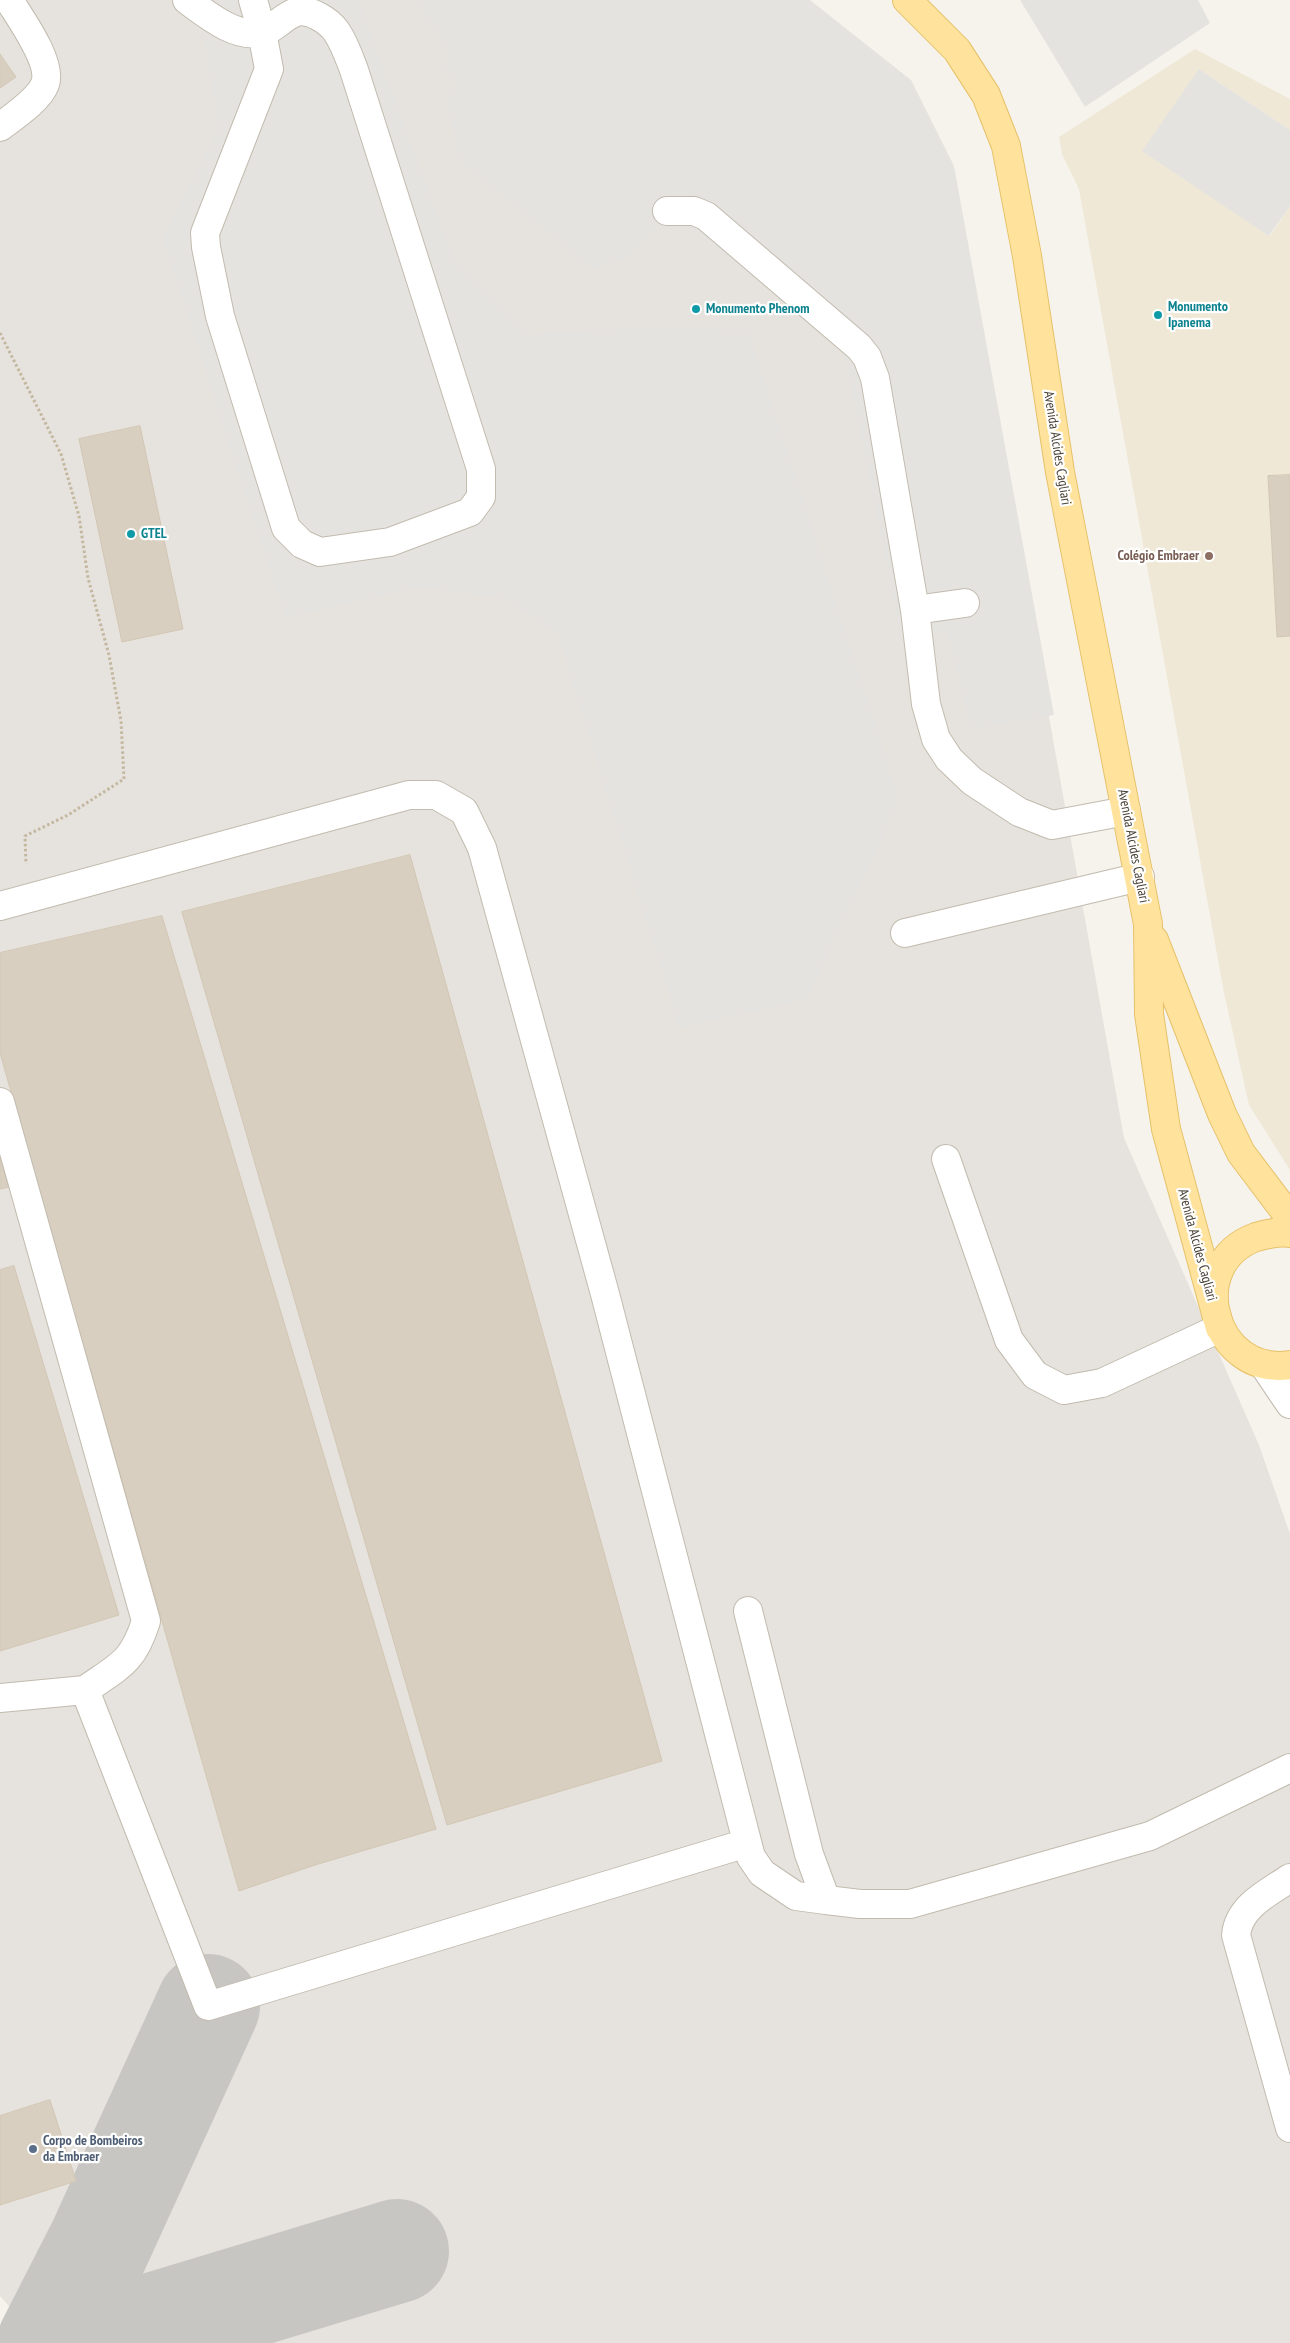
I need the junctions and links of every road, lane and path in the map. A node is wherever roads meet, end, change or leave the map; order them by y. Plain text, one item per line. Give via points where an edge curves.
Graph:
1 (9, 0) edge
2 (187, 0) edge
3 (252, 0) edge
4 (907, 0) edge
5 (262, 32) junction
6 (0, 127) edge
7 (667, 211) dead end
8 (0, 333) edge
9 (965, 603) dead end
10 (915, 610) junction
11 (1126, 811) junction
12 (1140, 877) junction
13 (37, 896) junction
14 (0, 906) edge
15 (1148, 924) junction
16 (906, 933) dead end
17 (0, 1102) edge
18 (946, 1159) dead end
19 (1290, 1218) edge
20 (1290, 1233) edge
21 (1220, 1328) junction
22 (1263, 1364) junction
23 (1290, 1365) edge
24 (1290, 1404) edge
25 (748, 1611) dead end
26 (85, 1690) junction
27 (0, 1698) edge
28 (1290, 1768) edge
29 (747, 1843) junction
30 (1290, 1878) edge
31 (826, 1900) junction
32 (1290, 2128) edge

1 - 6 lane via 45,68 45,84 30,104
2 - 5 lane via 231,29
3 - 5 lane
4 - 11 main road, Avenida Alcides Cagliari via 957,50 986,95 1006,146 1027,256 1060,472
5 - 5 lane via 269,68 205,233 220,316 286,528 302,544 320,552 390,542 470,512 481,497 481,470 354,70 335,30 314,14 298,12
7 - 10 lane via 694,211 706,216 859,347 867,358 876,378
8 - 13 path via 61,454 79,516 88,578 109,655 121,721 124,780 68,815 25,836 25,859
9 - 10 lane
10 - 11 lane via 926,704 936,739 949,759 972,781 1019,812 1052,825
11 - 12 main road, Avenida Alcides Cagliari
12 - 15 main road, Avenida Alcides Cagliari
12 - 16 lane
13 - 14 lane
13 - 29 lane via 409,795 436,795 464,811 482,848 600,1275
15 - 19 main road, Avenida Alcides Cagliari via 1241,1152
15 - 21 main road, Avenida Alcides Cagliari via 1149,1014 1166,1129
17 - 26 lane via 146,1621 139,1643 126,1662
18 - 21 lane via 1009,1340 1035,1375 1064,1390 1102,1384
20 - 21 main road via 1266,1234 1247,1241 1231,1253 1220,1270 1214,1289 1214,1309
21 - 22 main road via 1231,1345
22 - 23 main road
22 - 24 lane
25 - 31 lane via 808,1854
26 - 27 lane
26 - 29 lane via 208,2006
28 - 31 lane via 1150,1836 910,1904
29 - 31 lane via 751,1857 762,1873 796,1896
30 - 32 lane via 1250,1905 1238,1922 1236,1935

